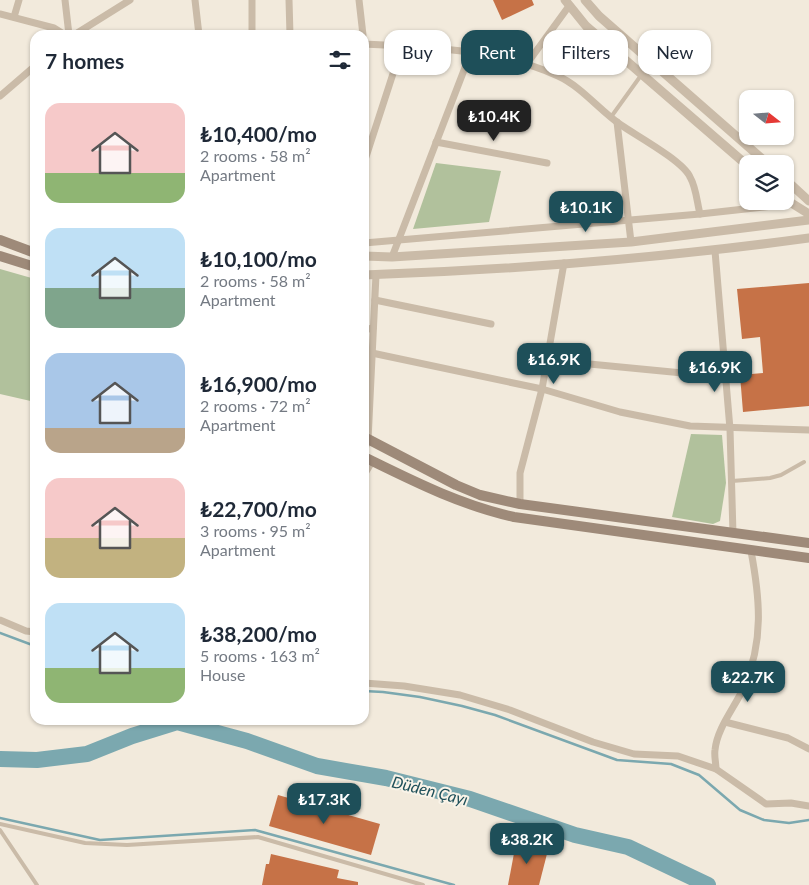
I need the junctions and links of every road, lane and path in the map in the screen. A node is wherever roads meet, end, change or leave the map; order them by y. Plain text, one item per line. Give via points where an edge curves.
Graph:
1 (19, 0) edge
2 (65, 0) edge
3 (130, 0) edge
4 (195, 0) edge
5 (252, 0) edge
6 (289, 0) edge
7 (359, 0) edge
8 (587, 1) edge
9 (567, 3) edge
10 (0, 14) edge
11 (14, 17) junction
12 (57, 30) edge
13 (68, 30) edge
14 (82, 30) edge
15 (198, 30) edge
16 (252, 30) edge
17 (290, 30) edge
18 (362, 30) edge
19 (369, 44) edge
20 (384, 45) edge
21 (533, 54) edge
22 (533, 67) edge
23 (30, 70) edge
24 (638, 71) edge
25 (393, 75) edge
26 (462, 75) edge
27 (641, 75) edge
28 (643, 75) edge
29 (0, 96) edge
30 (611, 116) junction
31 (617, 122) junction
32 (436, 142) junction
33 (369, 148) edge
34 (758, 155) edge
35 (739, 158) edge
36 (548, 163) dead end
37 (794, 186) edge
38 (794, 187) edge
39 (809, 190) edge
40 (809, 201) edge
41 (794, 205) edge
42 (739, 208) edge
43 (700, 214) junction
44 (809, 214) edge
45 (628, 219) junction
46 (809, 221) edge
47 (809, 228) edge
48 (809, 238) edge
49 (399, 239) junction
50 (0, 240) edge
51 (369, 242) edge
52 (631, 242) junction
53 (30, 251) edge
54 (715, 251) junction
55 (0, 256) edge
56 (369, 256) edge
57 (392, 257) junction
58 (564, 264) junction
59 (30, 265) edge
60 (369, 275) edge
61 (376, 275) junction
62 (375, 300) junction
63 (491, 324) dead end
64 (373, 328) junction
65 (369, 329) edge
66 (372, 352) junction
67 (548, 360) junction
68 (724, 377) junction
69 (542, 389) junction
70 (369, 395) edge
71 (730, 429) junction
72 (809, 430) edge
73 (369, 440) edge
74 (369, 460) edge
75 (374, 462) junction
76 (804, 462) dead end
77 (369, 470) edge
78 (732, 481) junction
79 (520, 504) junction
80 (733, 534) junction
81 (809, 543) edge
82 (751, 551) junction
83 (809, 558) edge
84 (0, 620) edge
85 (30, 631) edge
86 (369, 682) edge
87 (725, 722) junction
88 (809, 750) edge
89 (716, 770) junction
90 (809, 806) edge
91 (0, 824) edge
92 (0, 830) edge
93 (37, 885) edge
94 (423, 885) edge

1 - 11 street
2 - 13 street
3 - 14 street
4 - 15 street
5 - 16 street
6 - 17 street
7 - 18 street
8 - 34 street via 599,16
9 - 21 street
9 - 24 street via 586,26
10 - 11 street
11 - 12 street
19 - 20 street
22 - 30 street via 558,76
23 - 29 street
25 - 33 street
26 - 32 street
27 - 30 lane
28 - 35 street
30 - 31 street
31 - 43 street via 681,165 690,176
31 - 45 street
32 - 36 street
32 - 49 street
37 - 39 street
38 - 40 street
41 - 44 street
42 - 43 street
43 - 45 street
45 - 49 street
45 - 52 street
46 - 47 street
46 - 52 street
48 - 54 street
49 - 51 street
49 - 57 street
50 - 53 main road
52 - 57 street
54 - 58 street
54 - 68 street
55 - 59 main road
56 - 57 street
58 - 61 street
58 - 67 street
60 - 61 street
61 - 62 street
62 - 63 street
62 - 64 street
64 - 65 street
64 - 66 street
66 - 69 street
66 - 70 street
67 - 68 street
67 - 69 street
68 - 71 street
69 - 71 street via 620,412 690,426
69 - 79 street via 520,473
71 - 72 street
71 - 78 street
73 - 79 main road via 456,485 480,495
74 - 75 main road
75 - 77 lane
75 - 82 main road via 456,501 483,510
76 - 78 lane via 770,478
78 - 80 street
79 - 80 main road
80 - 81 main road
82 - 83 main road
82 - 87 street via 759,592 759,641 744,687
84 - 85 street
86 - 89 street via 460,695 510,710 593,742 634,754 678,756
87 - 88 street via 788,738
87 - 89 street via 715,749
89 - 90 street via 766,804
91 - 94 lane via 85,843 127,845 258,837
92 - 93 lane

